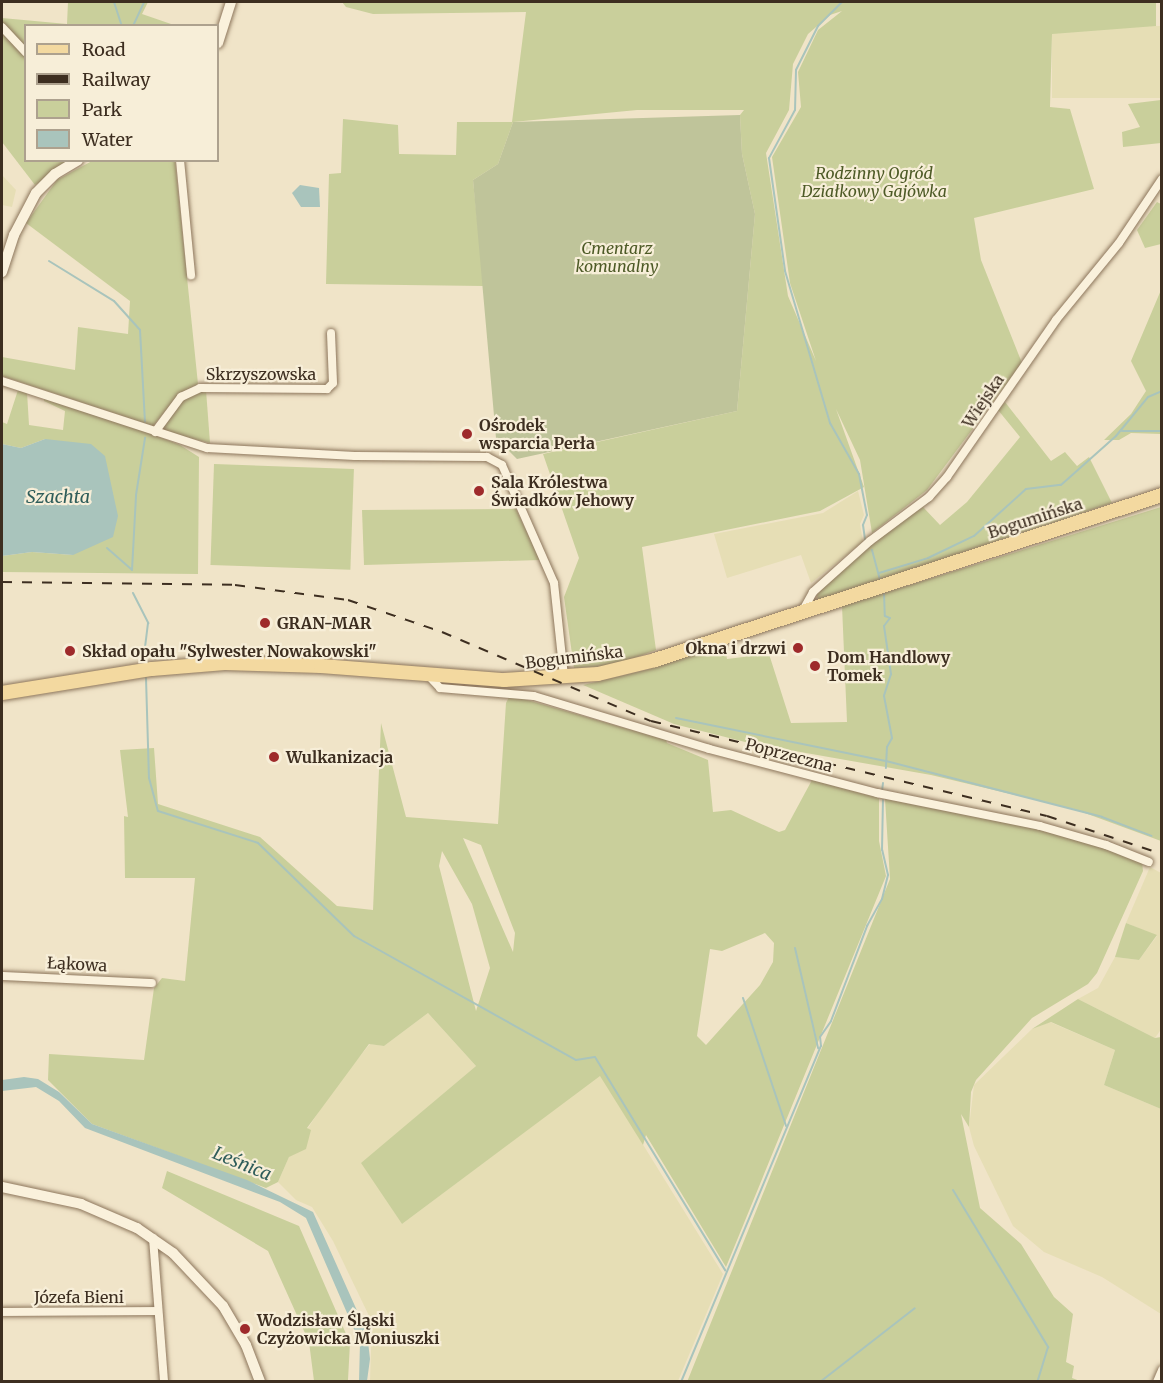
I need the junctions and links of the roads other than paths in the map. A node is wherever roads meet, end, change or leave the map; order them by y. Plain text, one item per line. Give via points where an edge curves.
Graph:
1 (231, 2) edge
2 (2, 27) edge
3 (219, 40) edge
4 (24, 51) edge
5 (75, 162) edge
6 (180, 162) edge
7 (1161, 179) edge
8 (2, 272) edge
9 (191, 274) dead end
10 (331, 333) dead end
11 (2, 381) edge
12 (155, 432) junction
13 (1161, 495) edge
14 (802, 612) junction
15 (427, 674) junction
16 (564, 677) junction
17 (2, 693) edge
18 (1149, 862) dead end
19 (2, 976) edge
20 (152, 983) dead end
21 (2, 1187) edge
22 (153, 1238) junction
23 (157, 1311) junction
24 (2, 1312) edge
25 (1161, 1370) edge
26 (164, 1382) edge
27 (260, 1382) edge
28 (1157, 1382) edge

1 - 3 street
2 - 4 street
5 - 8 street via 55,174 36,194 14,235
6 - 9 street
7 - 14 street, Wiejska via 1119,243 1056,320 947,477 930,497 870,541 813,592
10 - 12 street, Skrzyszowska via 333,383 327,389 200,388 181,397
11 - 12 street
12 - 16 street, Bogumińska via 207,448 355,456 463,454 487,457 502,465 554,583
13 - 14 main road, Bogumińska
14 - 16 main road, Bogumińska via 626,669
15 - 16 main road, Bogumińska via 504,680
15 - 17 main road, Bogumińska via 278,663 206,664
15 - 18 street, Poprzeczna via 440,688 534,696 709,749 866,790 1040,826
19 - 20 street, Łąkowa
21 - 22 street via 81,1204
22 - 23 street
22 - 27 street via 192,1270 223,1306 246,1345
23 - 24 street, Józefa Bieni
23 - 26 street
25 - 28 street

